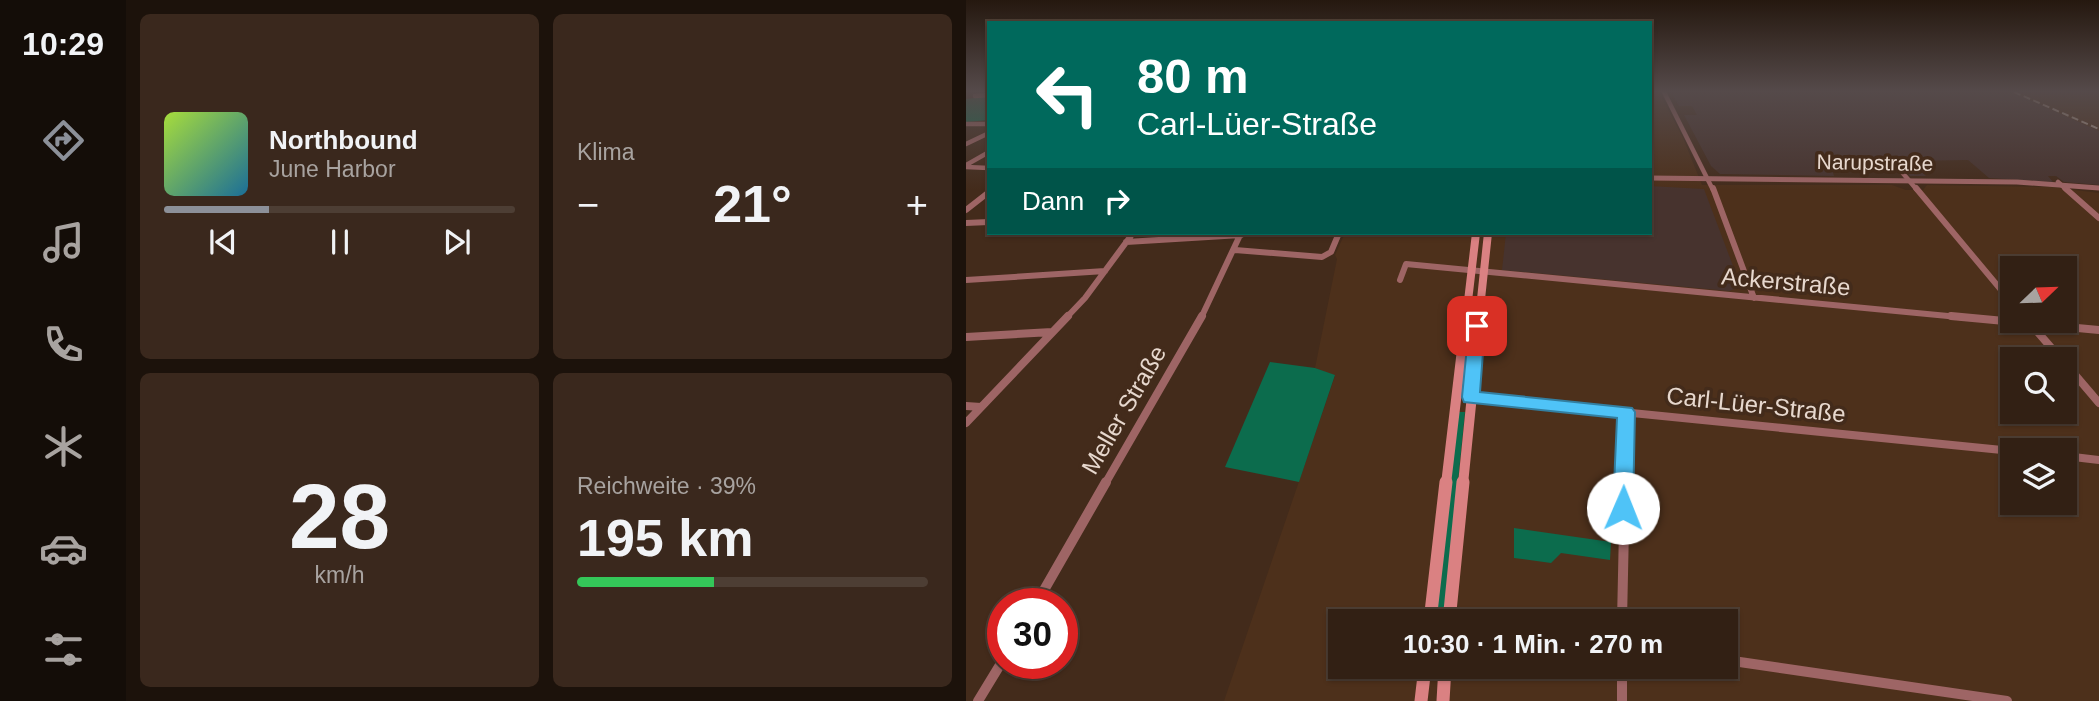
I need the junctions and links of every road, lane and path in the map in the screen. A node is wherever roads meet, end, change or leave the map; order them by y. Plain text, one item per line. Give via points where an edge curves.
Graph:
1 (1681, 125) edge
2 (987, 134) edge
3 (966, 144) edge
4 (987, 153) edge
5 (966, 166) edge
6 (987, 168) edge
7 (1900, 170) dead end
8 (1652, 178) edge
9 (1709, 179) junction
10 (1909, 181) junction
11 (2059, 183) junction
12 (2099, 188) edge
13 (987, 194) edge
14 (966, 211) edge
15 (2099, 218) edge
16 (987, 222) edge
17 (966, 223) edge
18 (1131, 235) edge
19 (1227, 235) edge
20 (1241, 235) edge
21 (1338, 235) edge
22 (1476, 235) edge
23 (1488, 235) edge
24 (1126, 242) junction
25 (1235, 250) junction
26 (1105, 271) junction
27 (1470, 271) junction
28 (1482, 272) junction
29 (966, 281) edge
30 (1400, 281) dead end
31 (2000, 289) edge
32 (1754, 298) junction
33 (2000, 319) edge
34 (2077, 327) edge
35 (2099, 330) edge
36 (1053, 331) junction
37 (2039, 333) edge
38 (966, 337) edge
39 (2051, 347) edge
40 (2077, 377) edge
41 (1457, 388) junction
42 (1471, 397) junction
43 (2099, 402) edge
44 (966, 406) edge
45 (981, 407) junction
46 (1626, 412) junction
47 (966, 423) edge
48 (2000, 450) edge
49 (2077, 457) edge
50 (2099, 460) edge
51 (1045, 588) edge
52 (1431, 609) edge
53 (1451, 609) edge
54 (1622, 609) edge
55 (1738, 662) edge
56 (991, 679) edge
57 (1424, 679) edge
58 (1444, 679) edge
59 (1622, 679) edge
60 (978, 701) edge
61 (1421, 701) edge
62 (1443, 701) edge
63 (1622, 701) edge
64 (2007, 701) edge

1 - 9 street
2 - 3 street
4 - 5 street
5 - 6 street
7 - 10 street
8 - 9 street, Narupstraße
9 - 10 street, Narupstraße
9 - 32 street
10 - 11 street, Narupstraße
10 - 31 street
11 - 12 street, Narupstraße
11 - 15 street
13 - 14 street
16 - 17 street
18 - 24 street
19 - 24 street
20 - 25 street, Meller Straße
21 - 25 street via 1331,252 1322,257
22 - 27 main road
23 - 28 main road
24 - 26 street
25 - 51 street, Meller Straße via 1187,344
26 - 29 street
26 - 36 street
27 - 28 street, Ackerstraße
27 - 30 street, Ackerstraße via 1406,264
27 - 41 main road
28 - 32 street, Ackerstraße
28 - 42 main road
32 - 33 street, Ackerstraße
34 - 35 street, Ackerstraße
36 - 38 street
36 - 45 street
37 - 39 street
40 - 43 street
41 - 42 street, Carl-Lüer-Straße
41 - 52 main road
42 - 46 street, Carl-Lüer-Straße
42 - 53 main road
44 - 45 street
45 - 47 street
46 - 48 street, Carl-Lüer-Straße
46 - 54 street
49 - 50 street
55 - 64 street
56 - 60 street
57 - 61 main road
58 - 62 main road
59 - 63 street

